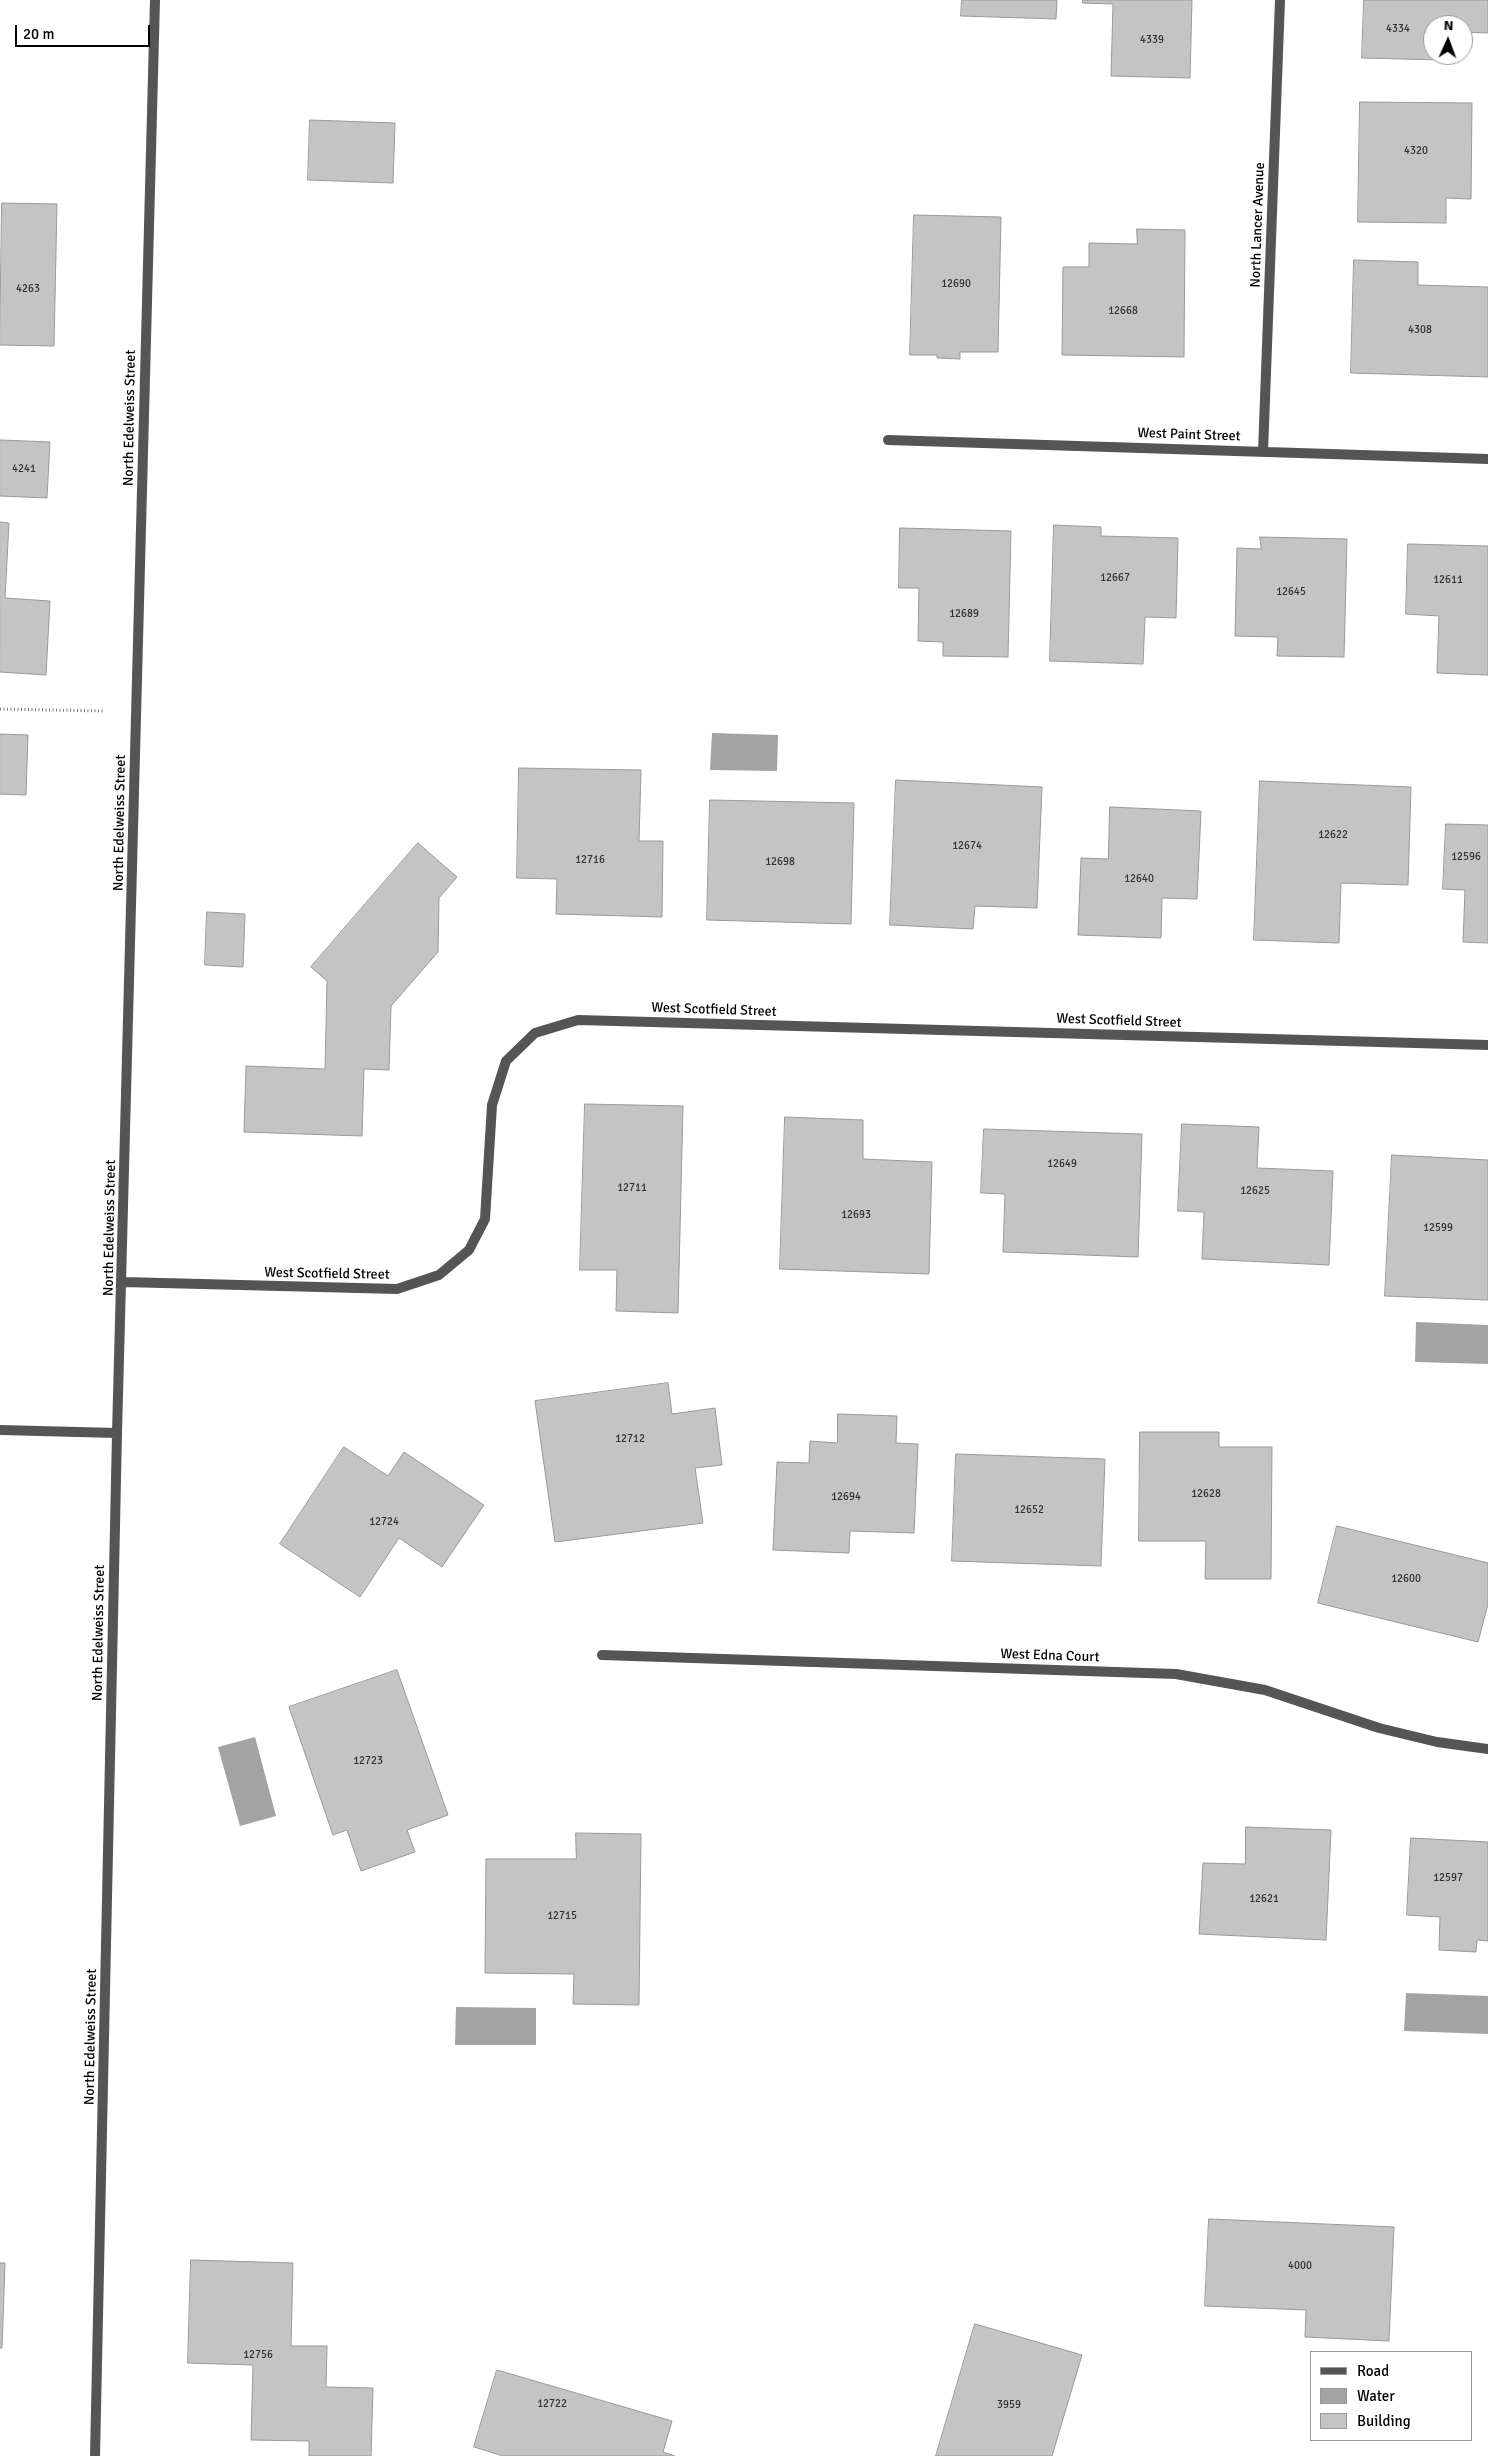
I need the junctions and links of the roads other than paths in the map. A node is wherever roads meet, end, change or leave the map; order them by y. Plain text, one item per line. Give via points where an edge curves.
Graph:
1 (155, 0) edge
2 (1280, 0) edge
3 (888, 440) dead end
4 (1263, 452) junction
5 (1488, 459) edge
6 (1488, 1045) edge
7 (123, 1282) junction
8 (0, 1430) edge
9 (118, 1433) junction
10 (602, 1655) dead end
11 (1488, 1749) edge
12 (96, 2456) edge

1 - 7 street, North Edelweiss Street
2 - 4 street, North Lancer Avenue
3 - 4 street, West Paint Street
4 - 5 street, West Paint Street
6 - 7 street, West Scotfield Street via 578,1020 535,1033 506,1061 492,1105 485,1218 468,1250 439,1275 397,1289
7 - 9 street, North Edelweiss Street
8 - 9 street
9 - 12 street, North Edelweiss Street
10 - 11 street, West Edna Court via 1176,1674 1265,1690 1379,1728 1427,1740

